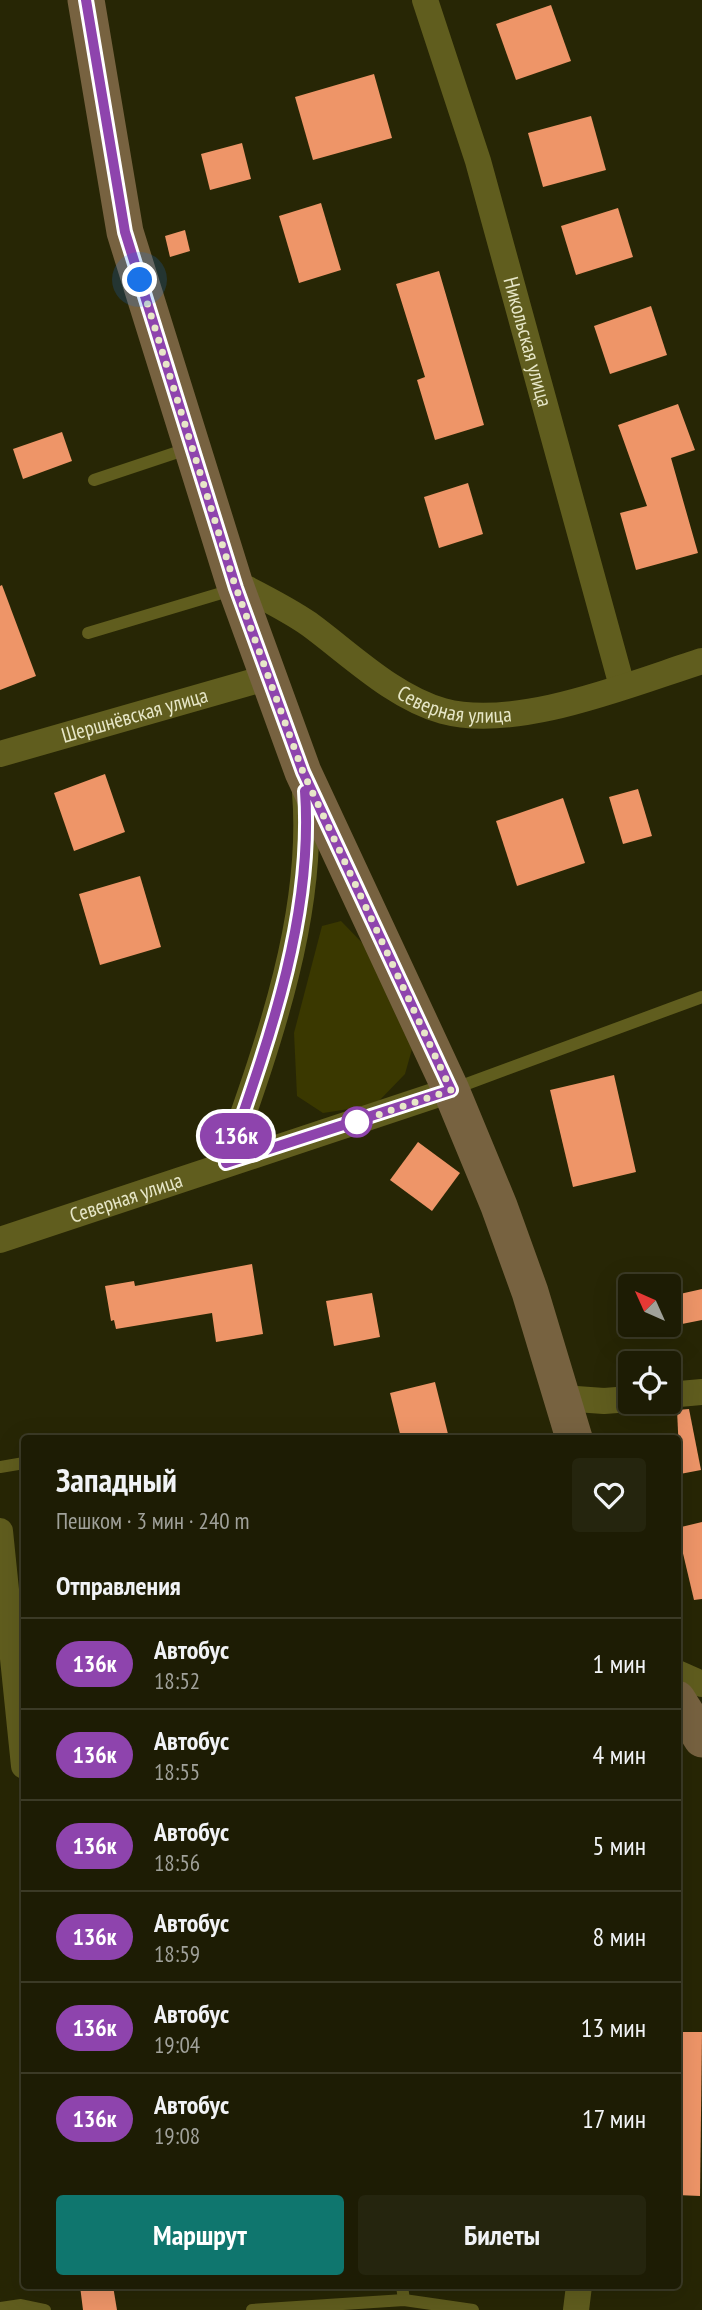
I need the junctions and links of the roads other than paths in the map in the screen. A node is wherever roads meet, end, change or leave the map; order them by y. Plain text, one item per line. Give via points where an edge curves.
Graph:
1 (86, 0) edge
2 (425, 0) edge
3 (192, 447) junction
4 (94, 480) dead end
5 (235, 585) junction
6 (88, 633) dead end
7 (702, 661) edge
8 (268, 677) junction
9 (622, 686) junction
10 (0, 754) edge
11 (303, 772) junction
12 (702, 997) edge
13 (451, 1090) junction
14 (226, 1163) junction
15 (0, 1240) edge
16 (702, 1391) edge
17 (681, 1393) edge
18 (562, 1398) junction
19 (618, 1400) edge
20 (572, 1435) edge
21 (21, 1464) edge
22 (0, 1467) edge
23 (0, 1531) edge
24 (681, 1674) edge
25 (702, 1684) edge
26 (681, 1705) edge
27 (21, 1737) edge
28 (702, 1738) edge
29 (402, 2289) edge
30 (579, 2289) edge
31 (404, 2301) junction
32 (0, 2308) edge
33 (45, 2310) edge
34 (252, 2310) edge
35 (473, 2310) edge
36 (576, 2310) edge

1 - 3 street via 125,232
2 - 9 street, Никольская улица via 478,161
3 - 4 lane
3 - 5 street
5 - 6 lane
5 - 8 street
5 - 9 street, Северная улица via 305,621 402,692 442,710 481,716 531,712
7 - 9 street, Северная улица
8 - 10 street, Шершнёвская улица
8 - 11 street
11 - 13 street
11 - 14 street via 308,829 301,898 269,1041
12 - 13 lane
13 - 14 street, Северная улица
13 - 18 street via 530,1292
14 - 15 street, Северная улица
16 - 17 street
18 - 19 street
18 - 20 street
21 - 22 lane
23 - 27 street
24 - 25 street
26 - 28 street
29 - 31 lane
30 - 36 street
31 - 34 lane
31 - 35 lane
32 - 33 lane via 21,2305

